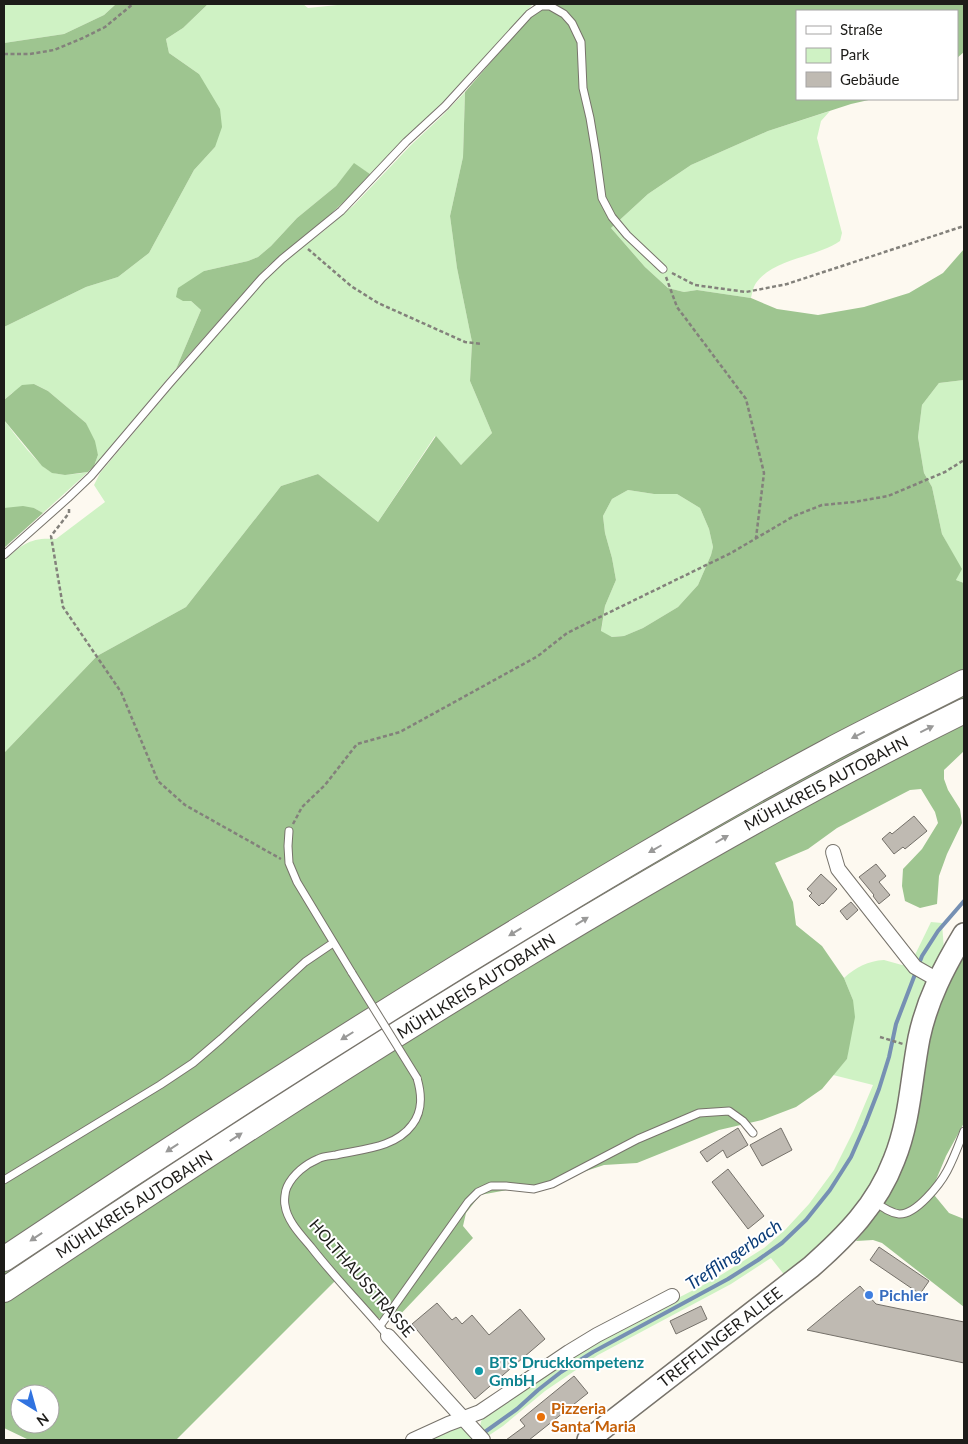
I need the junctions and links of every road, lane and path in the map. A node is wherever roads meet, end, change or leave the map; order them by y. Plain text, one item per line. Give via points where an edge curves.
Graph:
1 (133, 4) edge
2 (4, 54) edge
3 (964, 226) edge
4 (302, 243) junction
5 (663, 269) junction
6 (482, 344) dead end
7 (964, 460) edge
8 (68, 498) junction
9 (756, 538) junction
10 (4, 555) edge
11 (964, 682) edge
12 (964, 711) edge
13 (289, 831) joint
14 (833, 852) dead end
15 (289, 863) junction
16 (964, 934) edge
17 (333, 943) junction
18 (933, 977) junction
19 (880, 1038) dead end
20 (902, 1043) dead end
21 (964, 1131) edge
22 (753, 1133) dead end
23 (4, 1180) edge
24 (873, 1201) junction
25 (4, 1259) edge
26 (4, 1290) edge
27 (672, 1296) dead end
28 (384, 1331) junction
29 (468, 1424) junction
30 (413, 1440) edge
31 (482, 1440) edge
32 (588, 1440) edge

1 - 2 path via 105,27 54,50
3 - 5 path via 788,284 746,292 695,285
4 - 5 lane via 341,211 445,106 528,14 540,6 550,6 572,23 581,42 582,88 590,118 602,198 627,235
4 - 6 path via 351,286 378,303 465,342
4 - 8 lane via 262,278
5 - 9 path via 676,306 746,399 764,473
7 - 9 path via 945,472 888,496 822,505 794,516
8 - 10 lane
8 - 15 path via 69,513 51,536 63,606 121,692 158,782 185,805
9 - 13 path via 567,633 538,656 400,732 357,744 325,785 302,807
11 -> 25 highway, MÜHLKREIS AUTOBAHN via 828,751 593,885 272,1083
26 -> 12 highway, MÜHLKREIS AUTOBAHN via 323,1081 613,902 832,779
13 - 15 lane
14 - 18 street via 838,869 915,967
15 - 17 lane, HOLTHAUSSTRASSE
16 - 18 main road, TREFFLINGER ALLEE
17 - 23 lane via 305,962 193,1062
17 - 28 lane, HOLTHAUSSTRASSE, bridge via 417,1078 421,1092 420,1107 407,1132 395,1140 381,1146 319,1158 305,1165 287,1187 284,1204 296,1228
18 - 24 main road, TREFFLINGER ALLEE via 902,1138
19 - 20 path
21 - 24 lane via 947,1172 917,1207 900,1214
22 - 28 lane via 729,1111 700,1113 638,1139 552,1184 534,1188 491,1186 478,1192 468,1202
24 - 32 main road, TREFFLINGER ALLEE via 833,1248
27 - 29 street via 596,1335 480,1412
28 - 29 street, HOLTHAUSSTRASSE
29 - 30 street via 448,1424
29 - 31 street, HOLTHAUSSTRASSE

